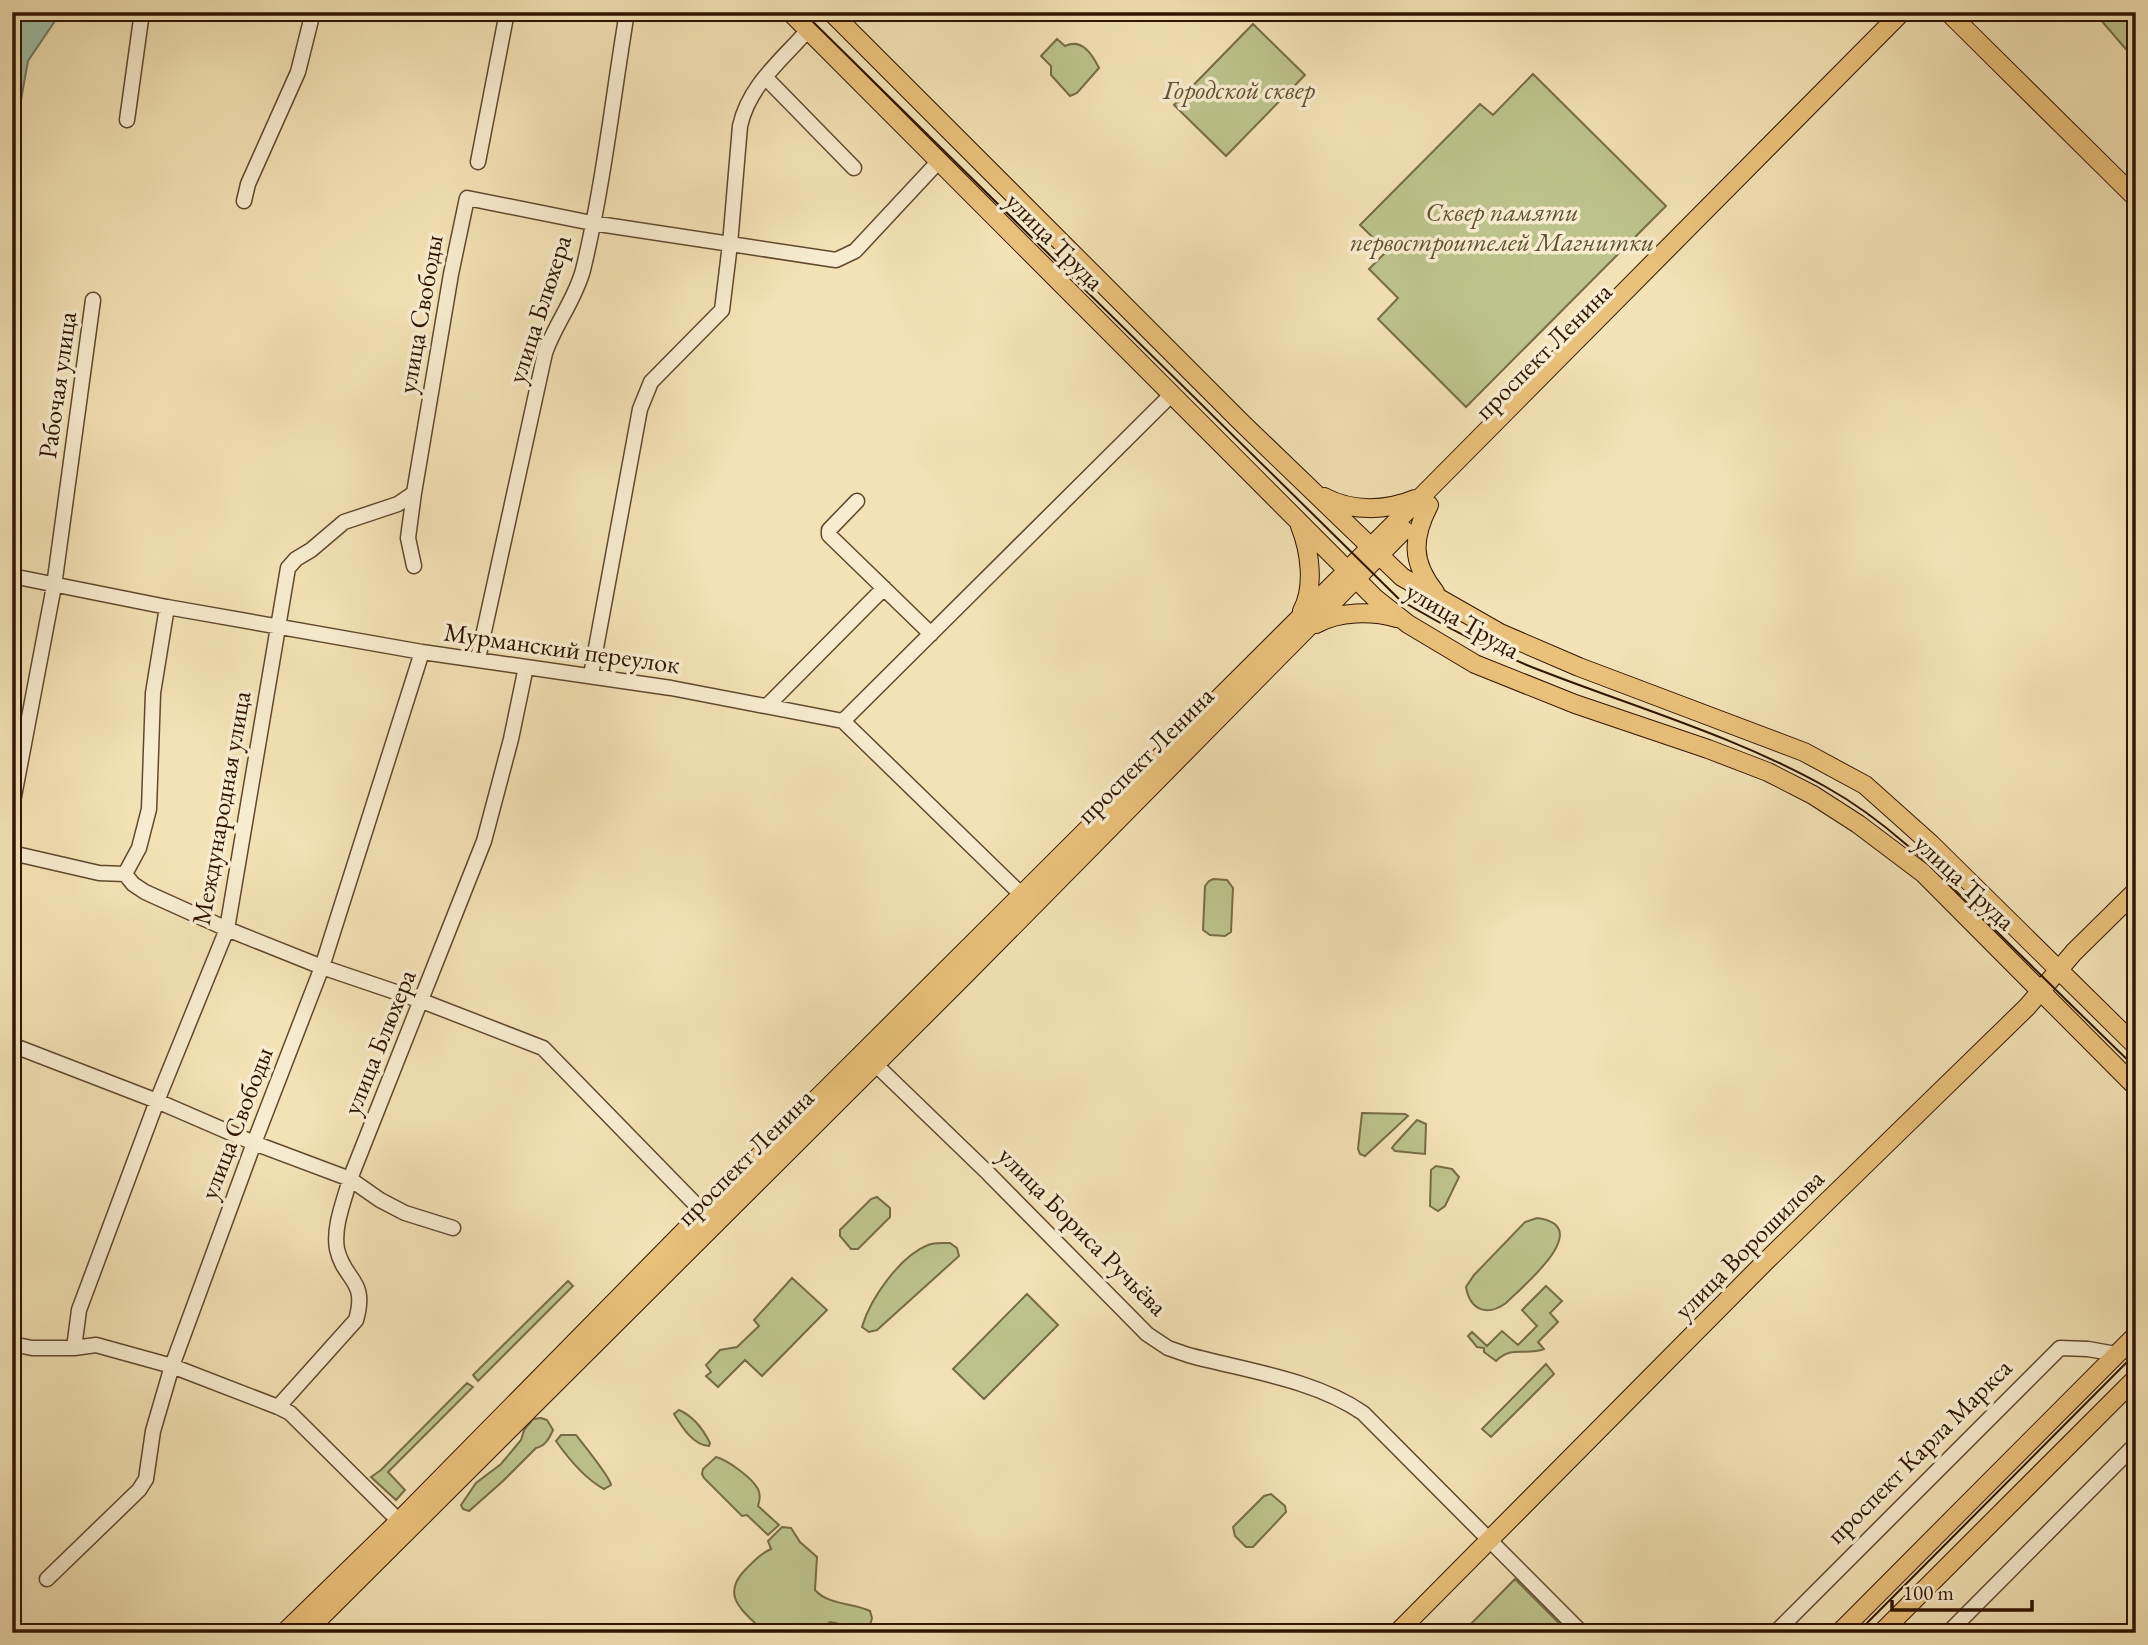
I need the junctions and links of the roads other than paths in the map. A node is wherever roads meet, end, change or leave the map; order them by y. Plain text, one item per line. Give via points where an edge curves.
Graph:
1 (142, 12) edge
2 (313, 12) edge
3 (507, 12) edge
4 (627, 12) edge
5 (790, 12) edge
6 (831, 12) edge
7 (1902, 12) edge
8 (1915, 12) edge
9 (1948, 12) edge
10 (808, 30) junction
11 (765, 77) junction
12 (127, 120) dead end
13 (939, 161) junction
14 (478, 162) dead end
15 (855, 169) dead end
16 (2136, 198) edge
17 (244, 201) dead end
18 (592, 223) junction
19 (730, 244) junction
20 (93, 300) dead end
21 (1171, 395) junction
22 (1313, 491) junction
23 (414, 493) junction
24 (857, 501) dead end
25 (1425, 501) junction
26 (1297, 520) junction
27 (1375, 550) junction
28 (414, 566) dead end
29 (1351, 574) junction
30 (12, 576) edge
31 (54, 584) junction
32 (884, 588) junction
33 (1442, 600) junction
34 (167, 607) junction
35 (1401, 619) junction
36 (279, 626) junction
37 (1298, 628) junction
38 (931, 634) junction
39 (422, 652) junction
40 (478, 659) junction
41 (526, 667) junction
42 (591, 675) junction
43 (767, 706) junction
44 (844, 721) junction
45 (12, 807) edge
46 (12, 853) edge
47 (125, 874) junction
48 (2136, 891) edge
49 (1027, 901) junction
50 (227, 929) junction
51 (322, 967) junction
52 (2059, 970) junction
53 (2040, 992) junction
54 (422, 1001) junction
55 (12, 1045) edge
56 (2136, 1046) edge
57 (869, 1058) junction
58 (2136, 1087) edge
59 (157, 1101) junction
60 (254, 1143) junction
61 (350, 1180) junction
62 (703, 1212) junction
63 (453, 1228) dead end
64 (2136, 1335) edge
65 (12, 1344) edge
66 (74, 1348) junction
67 (2116, 1354) junction
68 (172, 1366) junction
69 (2136, 1378) edge
70 (278, 1407) junction
71 (2136, 1444) edge
72 (404, 1526) junction
73 (1489, 1540) junction
74 (47, 1579) dead end
75 (284, 1633) edge
76 (305, 1633) edge
77 (1397, 1633) edge
78 (1582, 1633) edge
79 (1775, 1633) edge
80 (1839, 1633) edge
81 (1881, 1633) edge
82 (1948, 1633) edge

1 - 12 street
2 - 17 street via 298,72
3 - 14 street
4 - 18 street, улица Блюхера
5 - 10 main road, улица Труда
6 - 22 main road, улица Труда
7 - 25 main road, проспект Ленина
8 - 25 main road, проспект Ленина
9 - 16 main road
10 - 11 street
10 - 13 main road, улица Труда
11 - 15 street
11 - 19 street via 744,107 740,126
13 - 19 street via 846,257 827,260
13 - 21 main road, улица Труда
18 - 19 street
18 - 23 street, улица Свободы via 467,198
18 - 40 street, улица Блюхера via 582,273 545,353
19 - 42 street via 722,310 651,382 640,409
20 - 31 street, Рабочая улица
21 - 26 main road, улица Труда
21 - 38 street
22 - 25 main road via 1339,505 1361,508
22 - 27 main road, улица Труда
23 - 28 street, улица Свободы via 408,538
23 - 36 street, Международная улица via 398,504 344,523 296,559 288,568
24 - 32 street via 828,533
25 - 27 main road, проспект Ленина
25 - 33 main road via 1417,560 1422,576
26 - 29 main road, улица Труда
26 - 37 main road via 1306,540 1309,565 1308,594
27 - 29 main road, проспект Ленина
27 - 33 main road, улица Труда via 1402,577
29 - 35 main road, улица Труда
29 - 37 main road, проспект Ленина
30 - 31 street, Мурманский переулок
31 - 34 street, Мурманский переулок
31 - 45 street, Рабочая улица
32 - 38 street
32 - 43 street
33 - 52 main road, улица Труда via 1500,633 1804,752 1865,785
34 - 36 street, Мурманский переулок
34 - 47 street via 153,694 149,809 139,848
35 - 37 main road via 1354,614
35 - 53 main road, улица Труда via 1475,664 1756,767 1813,795 1923,873
36 - 39 street, Мурманский переулок
36 - 50 street, Международная улица
37 - 49 main road, проспект Ленина
38 - 44 street
39 - 40 street, Мурманский переулок
39 - 51 street, улица Свободы
40 - 41 street, Мурманский переулок
41 - 42 street, Мурманский переулок
41 - 54 street, улица Блюхера via 485,841
42 - 43 street, Мурманский переулок
43 - 44 street, Мурманский переулок
44 - 49 street
46 - 47 street via 99,873
47 - 50 street via 145,892
48 - 52 main road, улица Ворошилова
49 - 57 main road, проспект Ленина
50 - 51 street
50 - 59 street, Международная улица
51 - 54 street
51 - 60 street, улица Свободы
52 - 53 main road, улица Ворошилова
52 - 56 main road, улица Труда
53 - 58 main road, улица Труда
53 - 73 main road, улица Ворошилова
54 - 61 street, улица Блюхера
54 - 62 street via 543,1048
55 - 59 street
57 - 62 main road, проспект Ленина
57 - 72 main road, проспект Ленина via 813,1128
57 - 73 street, улица Бориса Ручьёва via 1147,1334 1188,1355 1316,1388 1344,1400 1363,1413
59 - 60 street
59 - 66 street, Международная улица via 79,1310
60 - 61 street
60 - 68 street, улица Свободы
61 - 63 street via 405,1213
61 - 70 street, улица Блюхера via 337,1246 359,1290 356,1320
62 - 72 main road, проспект Ленина
64 - 67 main road
65 - 66 street
66 - 68 street via 96,1345
67 - 79 street, проспект Карла Маркса via 2060,1348
67 - 80 main road
68 - 70 street
68 - 74 street, улица Свободы via 142,1485
69 - 81 main road
70 - 72 street via 290,1413
71 - 82 street
72 - 75 main road, проспект Ленина
72 - 76 main road, проспект Ленина
73 - 77 main road, улица Ворошилова
73 - 78 street, улица Бориса Ручьёва

